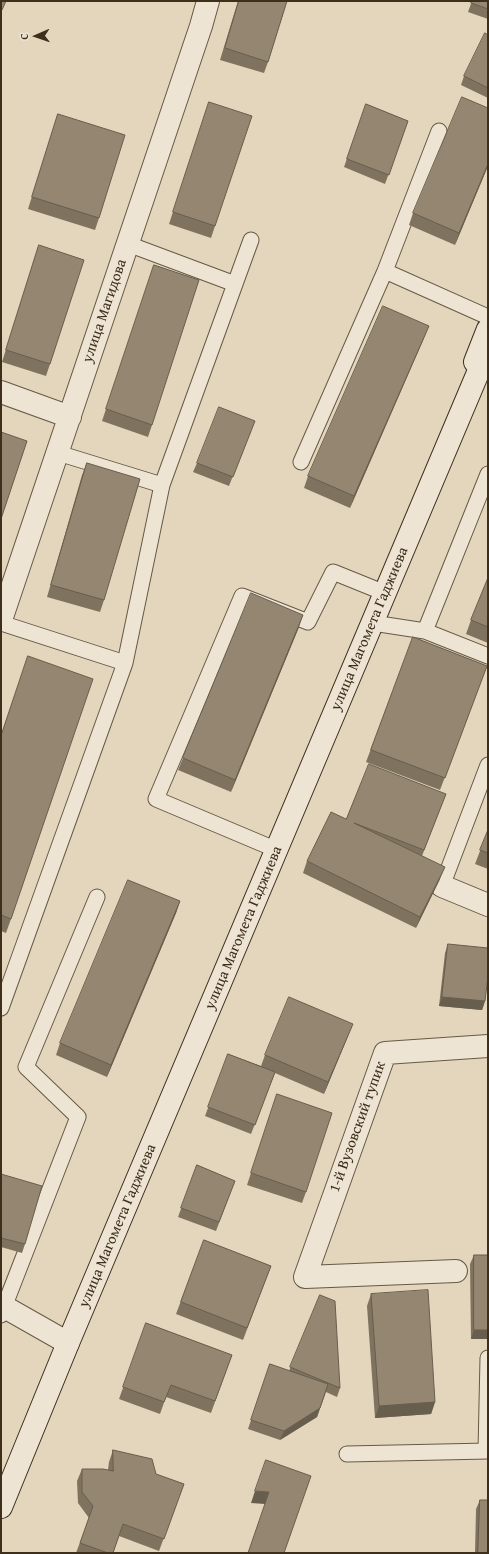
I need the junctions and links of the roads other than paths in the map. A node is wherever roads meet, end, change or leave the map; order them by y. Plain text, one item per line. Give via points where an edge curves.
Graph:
1 (208, 1) edge
2 (439, 131) dead end
3 (251, 240) dead end
4 (128, 244) junction
5 (385, 271) junction
6 (235, 284) junction
7 (488, 317) edge
8 (488, 329) edge
9 (488, 349) edge
10 (1, 392) edge
11 (70, 417) junction
12 (58, 453) junction
13 (301, 462) dead end
14 (488, 474) edge
15 (162, 486) junction
16 (383, 591) junction
17 (1, 621) edge
18 (373, 623) junction
19 (425, 631) junction
20 (488, 656) edge
21 (125, 663) junction
22 (488, 766) edge
23 (274, 848) junction
24 (442, 886) joint
25 (97, 897) dead end
26 (488, 905) edge
27 (1, 1008) edge
28 (488, 1046) edge
29 (456, 1271) dead end
30 (2, 1309) edge
31 (65, 1341) junction
32 (488, 1358) edge
33 (487, 1451) edge
34 (347, 1454) dead end
35 (1, 1485) edge
36 (1, 1507) edge

1 - 4 main road, улица Магидова via 202,26
2 - 5 lane
3 - 6 lane
4 - 6 lane
4 - 11 main road, улица Магидова
5 - 7 lane
5 - 13 lane
6 - 15 lane
8 - 16 main road, улица Магомета Гаджиева
9 - 16 main road, улица Магомета Гаджиева
10 - 11 main road
11 - 12 main road, улица Магидова
12 - 15 lane
12 - 17 main road, улица Магидова
14 - 19 lane
15 - 21 lane
16 - 18 main road, улица Магомета Гаджиева
16 - 23 main road, улица Магомета Гаджиева
16 - 23 lane via 333,572 308,622 242,596 156,799
17 - 21 lane
18 - 19 lane
18 - 23 main road, улица Магомета Гаджиева
19 - 20 lane
21 - 27 lane
22 - 24 lane
23 - 31 main road, улица Магомета Гаджиева
24 - 26 main road
25 - 30 lane via 26,1067 78,1117
28 - 29 main road, 1-й Вузовский тупик via 385,1053 305,1276
30 - 31 main road
31 - 35 main road, улица Магомета Гаджиева
31 - 36 main road, улица Магомета Гаджиева
32 - 33 lane
33 - 34 lane

